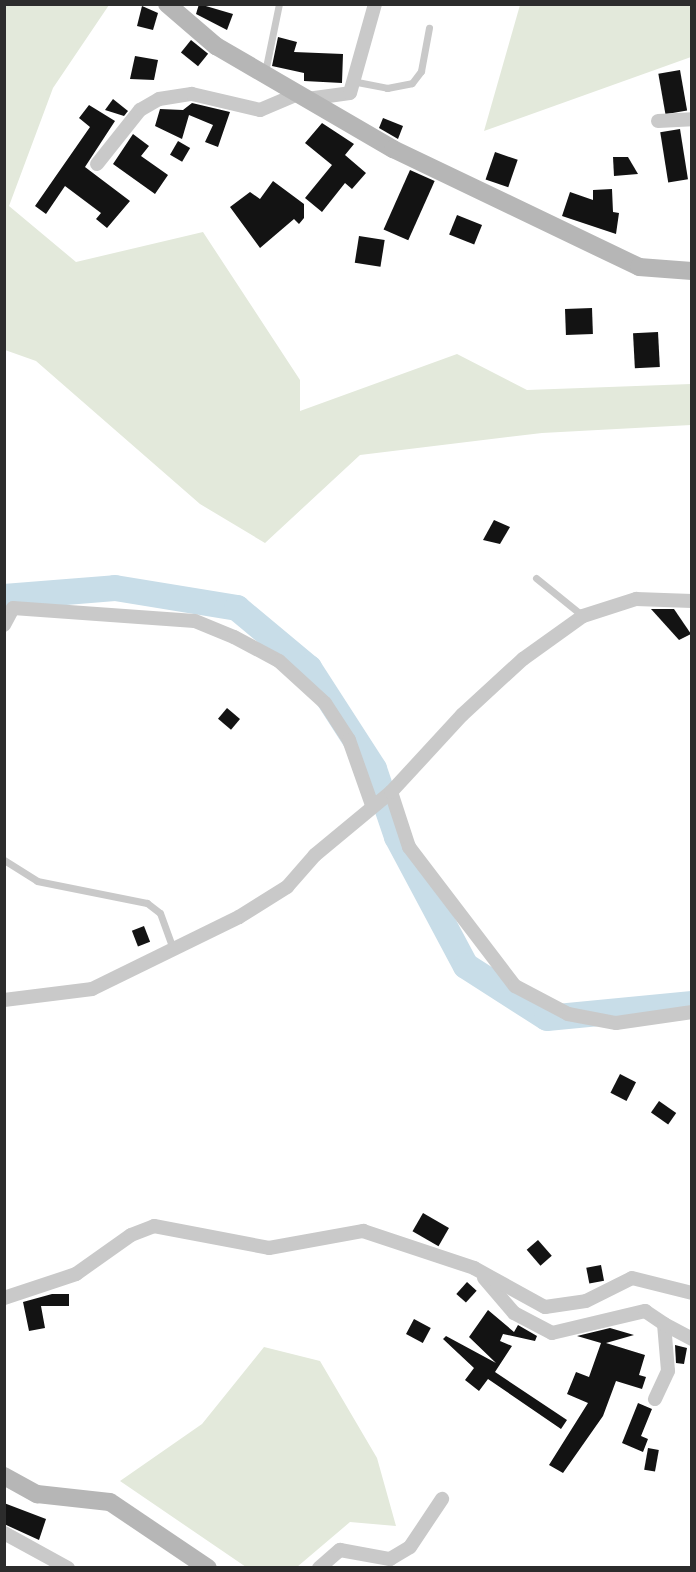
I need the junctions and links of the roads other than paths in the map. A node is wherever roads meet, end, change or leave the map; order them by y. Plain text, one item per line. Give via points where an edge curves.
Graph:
1 (167, 4) edge
2 (279, 4) edge
3 (375, 4) edge
4 (429, 28) dead end
5 (264, 75) junction
6 (357, 82) junction
7 (301, 97) junction
8 (692, 119) edge
9 (658, 121) dead end
10 (97, 164) dead end
11 (692, 271) edge
12 (536, 578) dead end
13 (692, 601) edge
14 (583, 616) junction
15 (4, 625) edge
16 (381, 798) junction
17 (4, 860) edge
18 (173, 949) junction
19 (4, 1000) edge
20 (692, 1011) edge
21 (474, 1268) junction
22 (692, 1293) edge
23 (4, 1298) edge
24 (664, 1324) junction
25 (692, 1340) edge
26 (655, 1399) dead end
27 (4, 1476) edge
28 (442, 1499) dead end
29 (4, 1533) edge
30 (68, 1568) edge
31 (208, 1568) edge
32 (319, 1568) edge

1 - 5 street via 216,46
2 - 5 lane
3 - 6 street
4 - 6 lane via 421,71 412,83 387,88
5 - 7 street
6 - 7 street via 350,93
7 - 10 street via 260,110 192,94 159,99 140,110
7 - 11 street via 393,149 639,267
8 - 9 street
12 - 14 lane
13 - 14 street via 636,599
14 - 16 street via 514,667 430,745
15 - 16 street via 13,608 195,621 234,637 279,661 325,703
16 - 18 street via 286,887
16 - 20 street via 409,847 515,986 568,1014 616,1023
17 - 18 lane via 37,881 147,903 160,913
18 - 19 street via 92,988
21 - 22 street via 545,1307 586,1301 632,1278
21 - 23 street via 363,1231 269,1248 154,1226 131,1235 76,1274
21 - 24 street via 514,1312 552,1332 645,1311
24 - 25 street
24 - 26 street via 668,1371
27 - 31 street via 37,1494 110,1502
28 - 32 street via 410,1548 390,1559 340,1550
29 - 30 street

